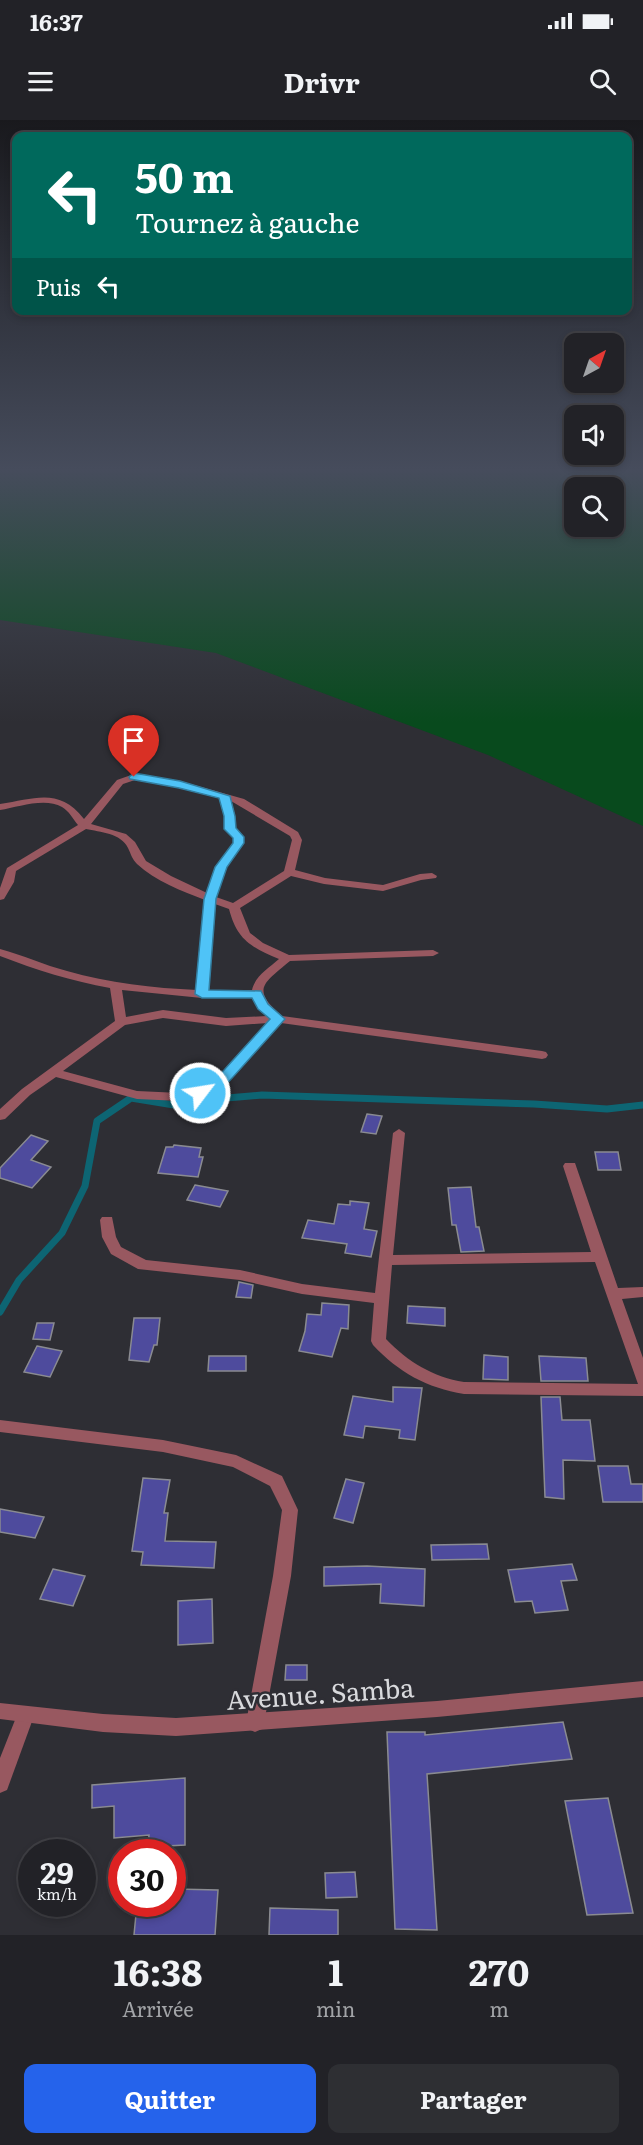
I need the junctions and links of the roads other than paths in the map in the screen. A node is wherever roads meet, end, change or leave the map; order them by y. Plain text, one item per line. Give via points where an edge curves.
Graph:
1 (224, 796) junction
2 (0, 807) edge
3 (84, 826) junction
4 (289, 873) junction
5 (432, 876) dead end
6 (0, 897) edge
7 (210, 899) junction
8 (234, 908) junction
9 (0, 952) edge
10 (433, 953) dead end
11 (287, 958) junction
12 (116, 987) junction
13 (202, 994) junction
14 (257, 994) junction
15 (278, 1019) junction
16 (121, 1022) junction
17 (542, 1055) dead end
18 (54, 1072) junction
19 (0, 1116) edge
20 (399, 1133) dead end
21 (570, 1166) dead end
22 (107, 1220) dead end
23 (600, 1257) junction
24 (385, 1260) junction
25 (643, 1292) edge
26 (613, 1294) junction
27 (381, 1299) junction
28 (643, 1380) edge
29 (643, 1390) edge
30 (0, 1426) edge
31 (643, 1689) edge
32 (0, 1711) edge
33 (25, 1716) junction
34 (255, 1723) junction
35 (0, 1784) edge

1 - 3 street via 134,777 120,782
1 - 4 street via 240,801 294,834 297,840
1 - 7 street via 230,829 239,837 221,867
2 - 3 street via 22,802 58,802 67,806
3 - 6 street via 11,870
3 - 7 street via 115,833 131,844 136,858 145,866
4 - 5 street via 384,888
4 - 8 street
7 - 8 street
7 - 13 street
8 - 11 street via 237,924 249,941
9 - 12 street via 37,967
10 - 11 street
11 - 14 street via 265,977
12 - 13 street
12 - 16 street
13 - 14 street
14 - 15 street via 263,1006
15 - 16 street via 226,1022 163,1014
15 - 17 street
15 - 18 street via 220,1083 200,1093 167,1097 126,1094
16 - 18 street
18 - 19 street
20 - 24 street
21 - 23 street
22 - 27 street via 116,1250 143,1265 240,1275
23 - 24 street
23 - 26 street
24 - 27 street
25 - 26 street
26 - 28 street
27 - 29 street via 378,1341 408,1368 444,1385
30 - 34 street via 174,1448 236,1461 276,1481 290,1510
31 - 34 street, Avenue. Samba
32 - 33 street, Avenue. Samba
33 - 34 street, Avenue. Samba via 176,1728
33 - 35 street

